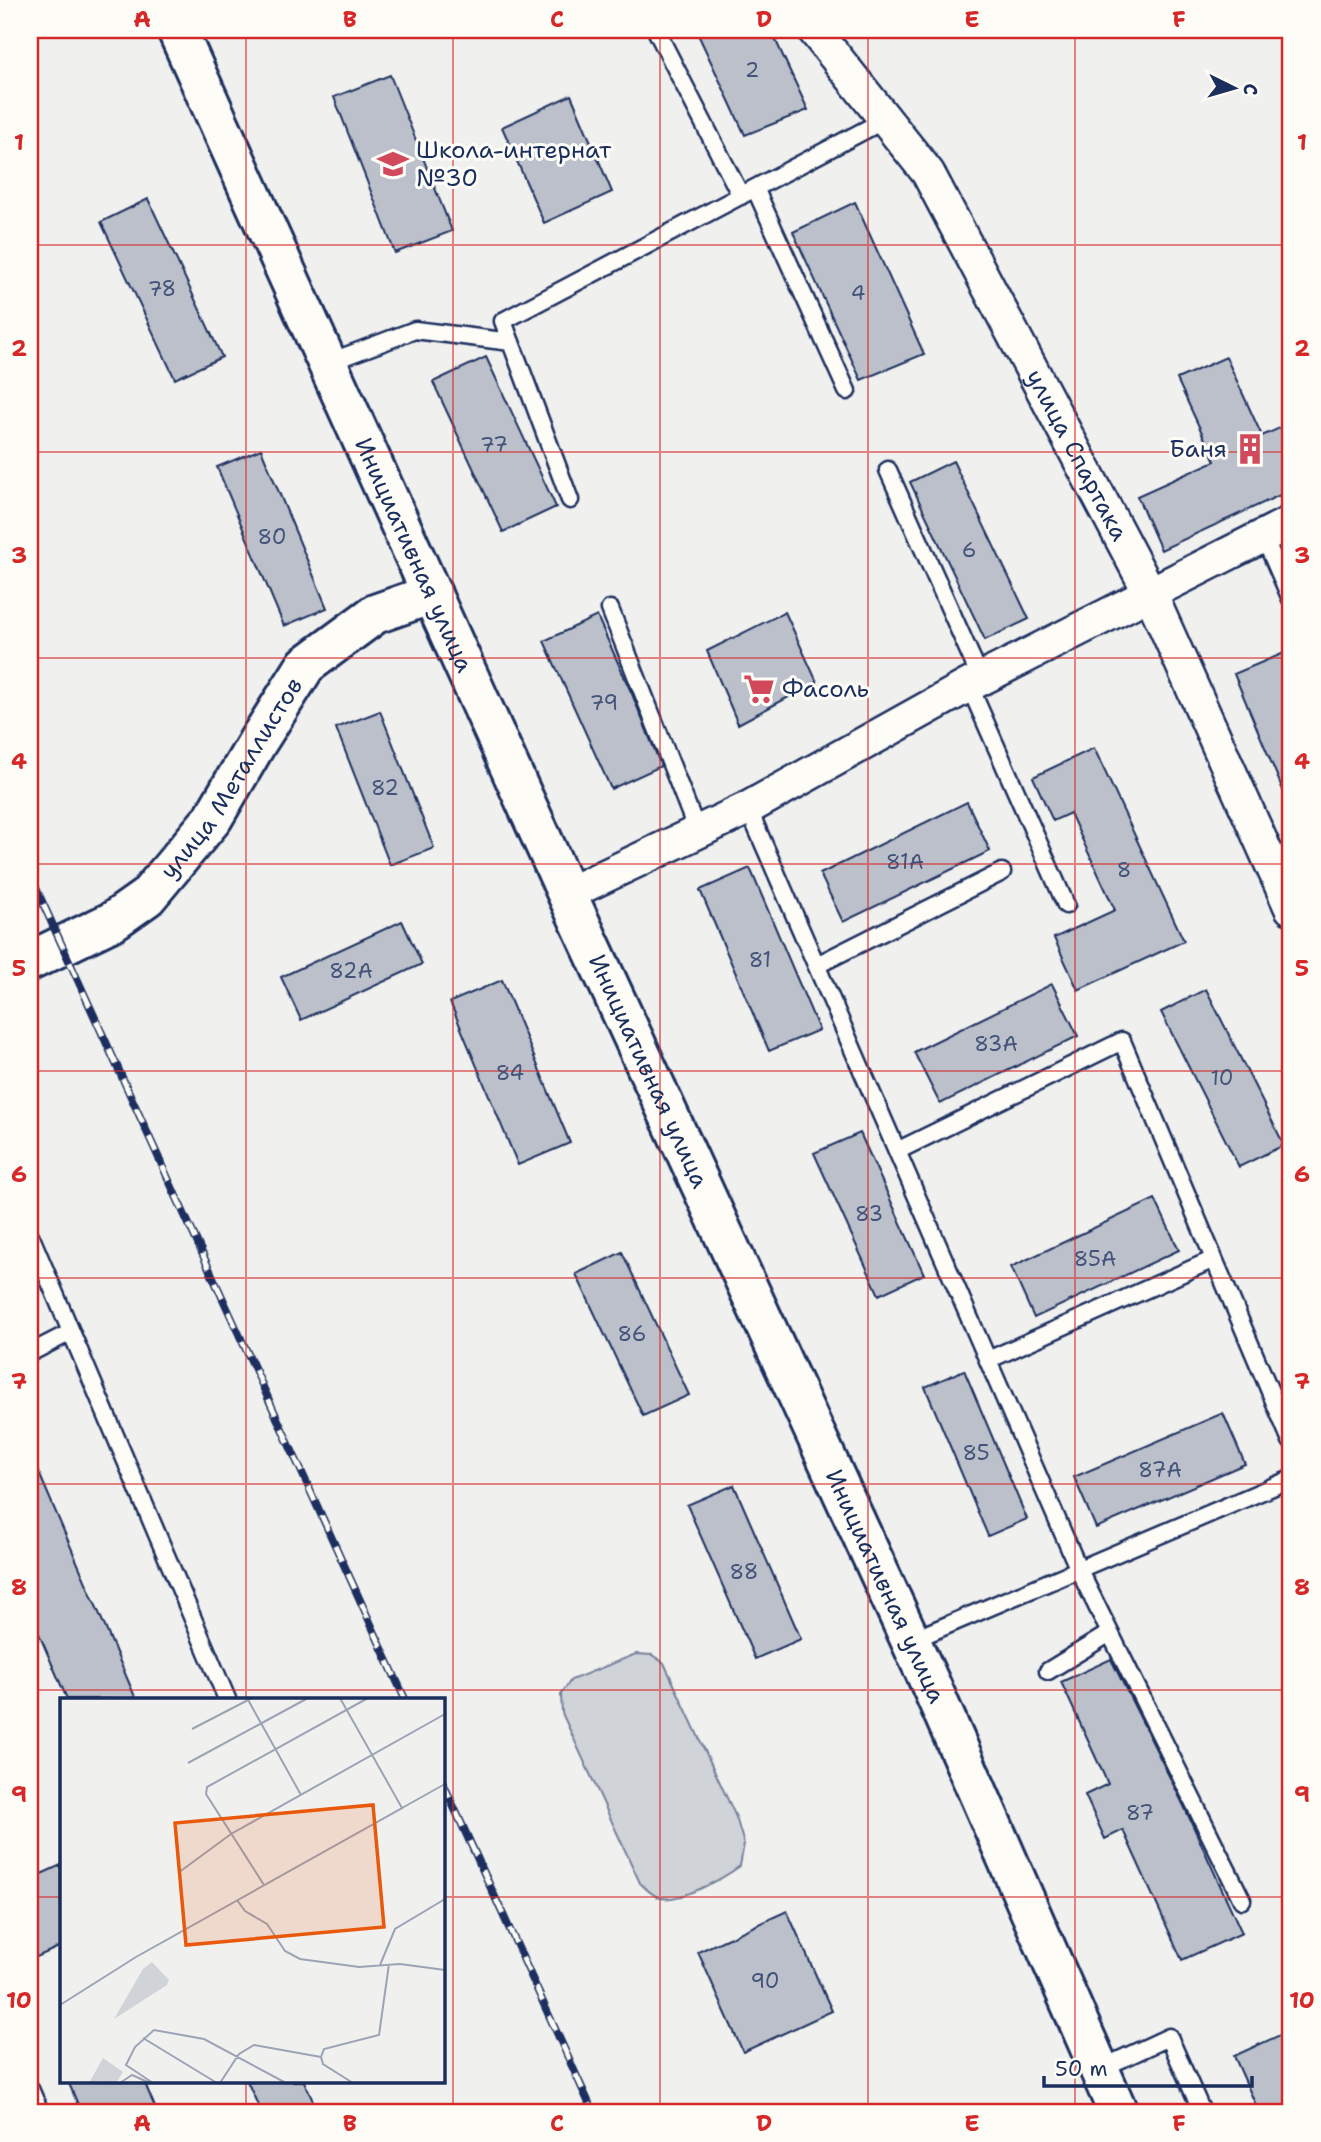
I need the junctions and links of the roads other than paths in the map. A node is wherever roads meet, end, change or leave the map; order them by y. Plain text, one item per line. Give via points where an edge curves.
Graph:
1 (177, 30) edge
2 (656, 30) edge
3 (814, 30) edge
4 (886, 119) junction
5 (748, 192) junction
6 (511, 342) junction
7 (327, 362) junction
8 (847, 391) dead end
9 (888, 470) dead end
10 (570, 500) dead end
11 (1291, 522) edge
12 (1264, 537) junction
13 (1150, 593) junction
14 (432, 594) junction
15 (1291, 599) edge
16 (610, 609) dead end
17 (975, 682) junction
18 (748, 808) junction
19 (698, 833) junction
20 (1002, 873) dead end
21 (568, 894) junction
22 (1066, 905) dead end
23 (1291, 908) edge
24 (30, 961) edge
25 (817, 965) junction
26 (897, 1151) junction
27 (30, 1236) edge
28 (1214, 1259) junction
29 (71, 1332) junction
30 (30, 1353) edge
31 (988, 1360) junction
32 (1291, 1441) edge
33 (1291, 1479) edge
34 (1079, 1570) junction
35 (1110, 1633) junction
36 (910, 1641) junction
37 (1048, 1671) dead end
38 (227, 1698) edge
39 (1242, 1900) dead end
40 (1100, 2068) junction
41 (30, 2089) edge
42 (40, 2112) edge
43 (1118, 2112) edge
44 (1202, 2112) edge

1 - 7 main road, Инициативная улица
2 - 5 lane
3 - 4 street, улица Спартака
4 - 5 lane
4 - 13 street, улица Спартака via 928,173
5 - 6 lane via 503,321
5 - 8 lane
6 - 7 lane via 415,330
6 - 10 lane
7 - 14 main road, Инициативная улица
9 - 17 lane
11 - 12 street
12 - 13 street
12 - 15 lane
13 - 17 street
13 - 23 street, улица Спартака
14 - 21 main road, Инициативная улица
14 - 24 main road, улица Металлистов via 375,614 306,665 213,818 147,897 113,920
16 - 19 lane
17 - 18 street
17 - 22 lane
18 - 19 street
18 - 25 lane
19 - 21 street
20 - 25 lane
21 - 36 main road, Инициативная улица
25 - 26 lane
26 - 28 lane via 1122,1041
26 - 31 lane
27 - 29 lane
28 - 31 lane
28 - 32 lane
29 - 30 lane
29 - 38 lane
31 - 34 lane
33 - 34 lane
34 - 35 lane
34 - 36 lane
35 - 37 lane
35 - 39 lane
36 - 40 main road, Инициативная улица
40 - 43 main road, Инициативная улица
40 - 44 lane via 1169,2037
41 - 42 lane

